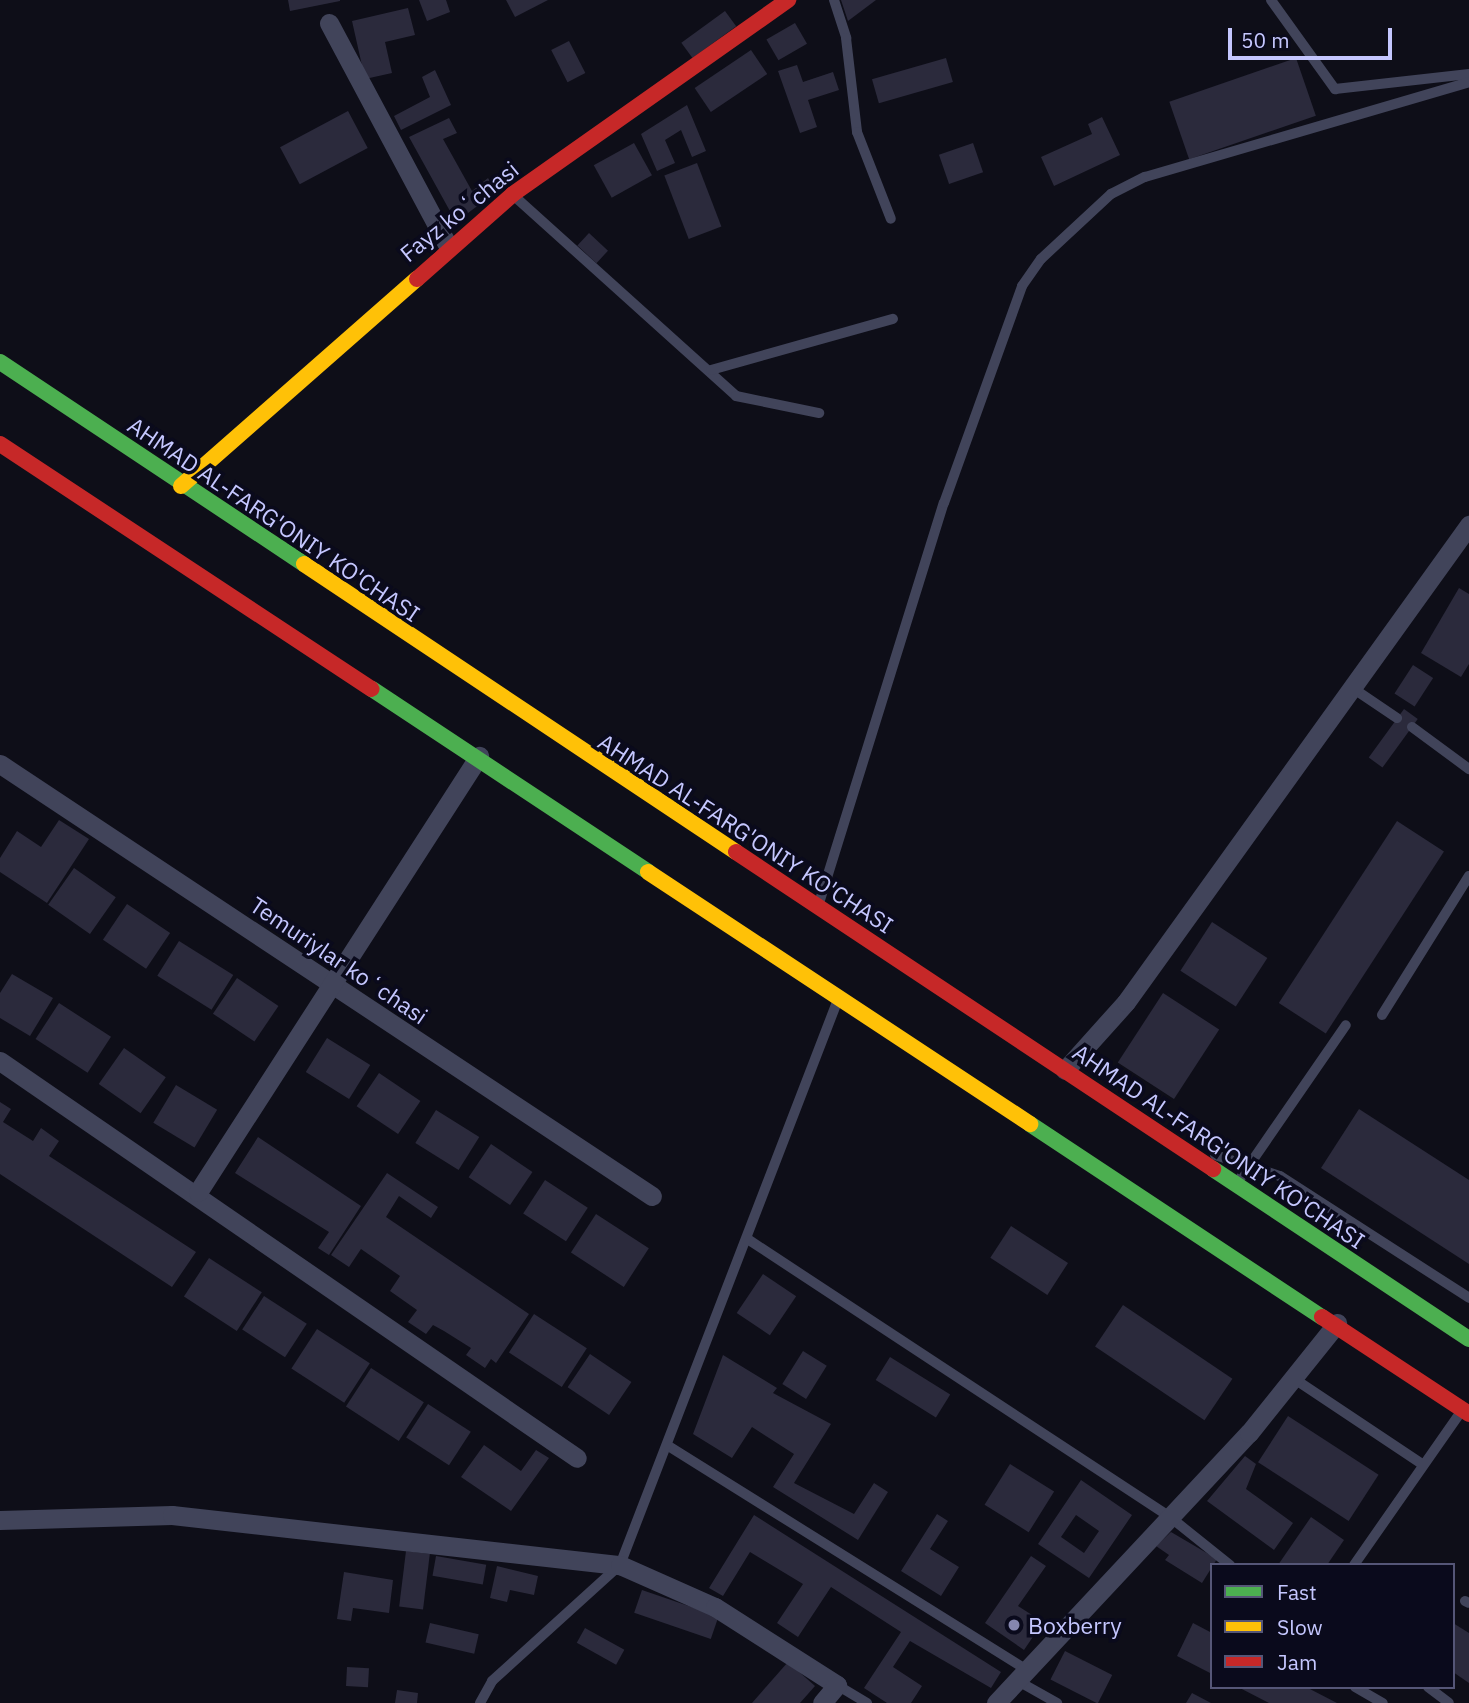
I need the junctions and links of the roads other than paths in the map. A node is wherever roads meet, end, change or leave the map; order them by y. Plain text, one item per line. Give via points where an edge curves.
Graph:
1 (788, 0) edge
2 (834, 0) edge
3 (1271, 0) edge
4 (329, 23) dead end
5 (1469, 74) edge
6 (1469, 82) edge
7 (513, 194) junction
8 (891, 219) dead end
9 (448, 246) junction
10 (893, 319) dead end
11 (0, 362) edge
12 (711, 370) junction
13 (819, 414) dead end
14 (0, 444) edge
15 (181, 486) junction
16 (1469, 525) edge
17 (1354, 689) junction
18 (1397, 718) dead end
19 (1412, 727) dead end
20 (478, 756) junction
21 (0, 764) edge
22 (1469, 769) edge
23 (1469, 876) edge
24 (818, 907) junction
25 (333, 985) junction
26 (840, 995) junction
27 (1382, 1015) dead end
28 (1346, 1025) dead end
29 (0, 1061) edge
30 (1065, 1070) junction
31 (1194, 1152) junction
32 (1251, 1163) junction
33 (1236, 1185) junction
34 (198, 1192) junction
35 (652, 1196) dead end
36 (749, 1240) junction
37 (1469, 1298) edge
38 (1337, 1322) junction
39 (1469, 1339) edge
40 (1296, 1380) junction
41 (1466, 1412) edge
42 (670, 1447) junction
43 (577, 1458) dead end
44 (1422, 1464) junction
45 (1170, 1517) junction
46 (0, 1520) edge
47 (1228, 1563) edge
48 (1355, 1563) edge
49 (620, 1565) junction
50 (1024, 1676) junction
51 (837, 1685) junction
52 (1358, 1689) edge
53 (1430, 1689) edge
54 (1445, 1702) edge
55 (480, 1703) edge
56 (822, 1703) edge
57 (867, 1703) edge
58 (996, 1703) edge
59 (1057, 1703) edge
60 (1383, 1703) edge

1 - 7 main road, Fayz koʻchasi
2 - 8 lane via 846,38 857,132
3 - 5 lane via 1335,89
4 - 9 street
6 - 24 lane via 1145,177 1111,194 1041,259 1022,286 944,503
7 - 9 main road, Fayz koʻchasi
7 - 12 lane
9 - 15 main road, Fayz koʻchasi
10 - 12 lane
11 - 15 main road, AHMAD AL-FARG'ONIY KO'CHASI
12 - 13 lane via 736,396
14 - 20 main road
15 - 24 main road, AHMAD AL-FARG'ONIY KO'CHASI
16 - 17 street
17 - 18 lane
17 - 30 street via 1126,1002
19 - 22 lane
20 - 25 street
20 - 26 main road
21 - 25 street, Temuriylar koʻchasi
23 - 27 lane
24 - 30 main road, AHMAD AL-FARG'ONIY KO'CHASI
25 - 34 street
25 - 35 street, Temuriylar koʻchasi
26 - 36 lane
26 - 38 main road
28 - 32 lane
29 - 34 street
30 - 31 main road, AHMAD AL-FARG'ONIY KO'CHASI
31 - 32 lane
31 - 33 main road, AHMAD AL-FARG'ONIY KO'CHASI
32 - 33 lane
32 - 37 lane
33 - 39 main road, AHMAD AL-FARG'ONIY KO'CHASI
34 - 43 street
36 - 42 lane
36 - 45 lane
38 - 40 street
38 - 41 main road
40 - 44 lane
40 - 45 street
41 - 44 lane
42 - 49 lane
42 - 50 lane
44 - 48 lane
45 - 47 lane
45 - 50 street
46 - 49 street via 172,1515
49 - 51 street via 715,1607
49 - 55 lane via 492,1681
50 - 58 street
50 - 59 lane
51 - 56 street
51 - 57 lane
52 - 60 lane
53 - 54 lane

